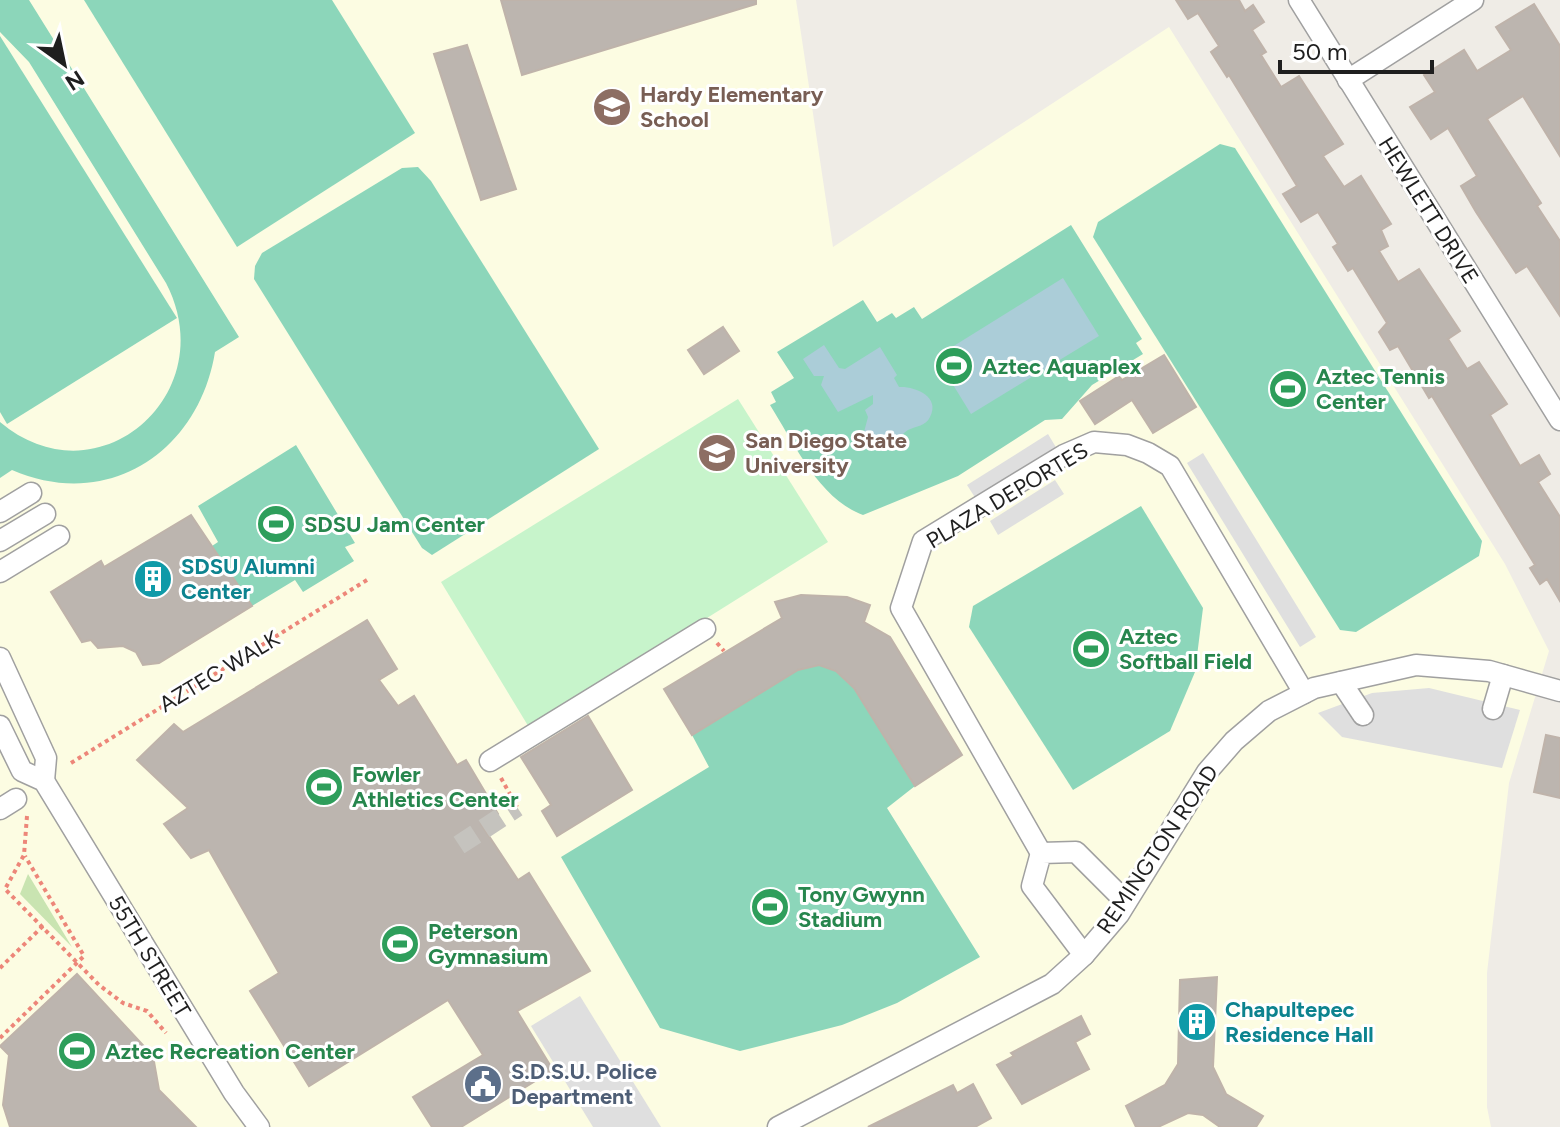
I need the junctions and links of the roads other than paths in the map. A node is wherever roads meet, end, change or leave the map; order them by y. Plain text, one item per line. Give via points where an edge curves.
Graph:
1 (1299, 0) edge
2 (1473, 0) edge
3 (1348, 80) junction
4 (1560, 420) edge
5 (31, 493) dead end
6 (0, 512) edge
7 (45, 514) dead end
8 (59, 536) dead end
9 (0, 541) edge
10 (0, 572) edge
11 (705, 629) dead end
12 (0, 658) edge
13 (1503, 675) junction
14 (1341, 682) junction
15 (1560, 691) edge
16 (1304, 693) junction
17 (1493, 709) dead end
18 (1363, 715) dead end
19 (0, 726) edge
20 (490, 761) road end
21 (44, 781) junction
22 (1041, 853) junction
23 (1126, 902) junction
24 (1084, 955) junction
25 (259, 1127) edge
26 (778, 1127) edge

1 - 3 street, HEWLETT DRIVE
2 - 3 street
3 - 4 street, HEWLETT DRIVE
5 - 6 street
7 - 9 street
8 - 10 street
11 - 20 street
12 - 21 street, 55TH STREET via 46,758
13 - 14 street, REMINGTON ROAD via 1416,665
13 - 15 street, REMINGTON ROAD
13 - 17 street
14 - 16 street, REMINGTON ROAD
14 - 18 street
16 - 22 street, PLAZA DEPORTES via 1170,466 1127,445 1094,442 1064,455 923,541 901,608
16 - 23 street, REMINGTON ROAD via 1269,711 1216,761
19 - 21 street, 55TH STREET via 22,771
21 - 25 street, 55TH STREET
22 - 23 street via 1076,852
22 - 24 street via 1032,886
23 - 24 street, REMINGTON ROAD
24 - 26 street, REMINGTON ROAD via 1023,1002

